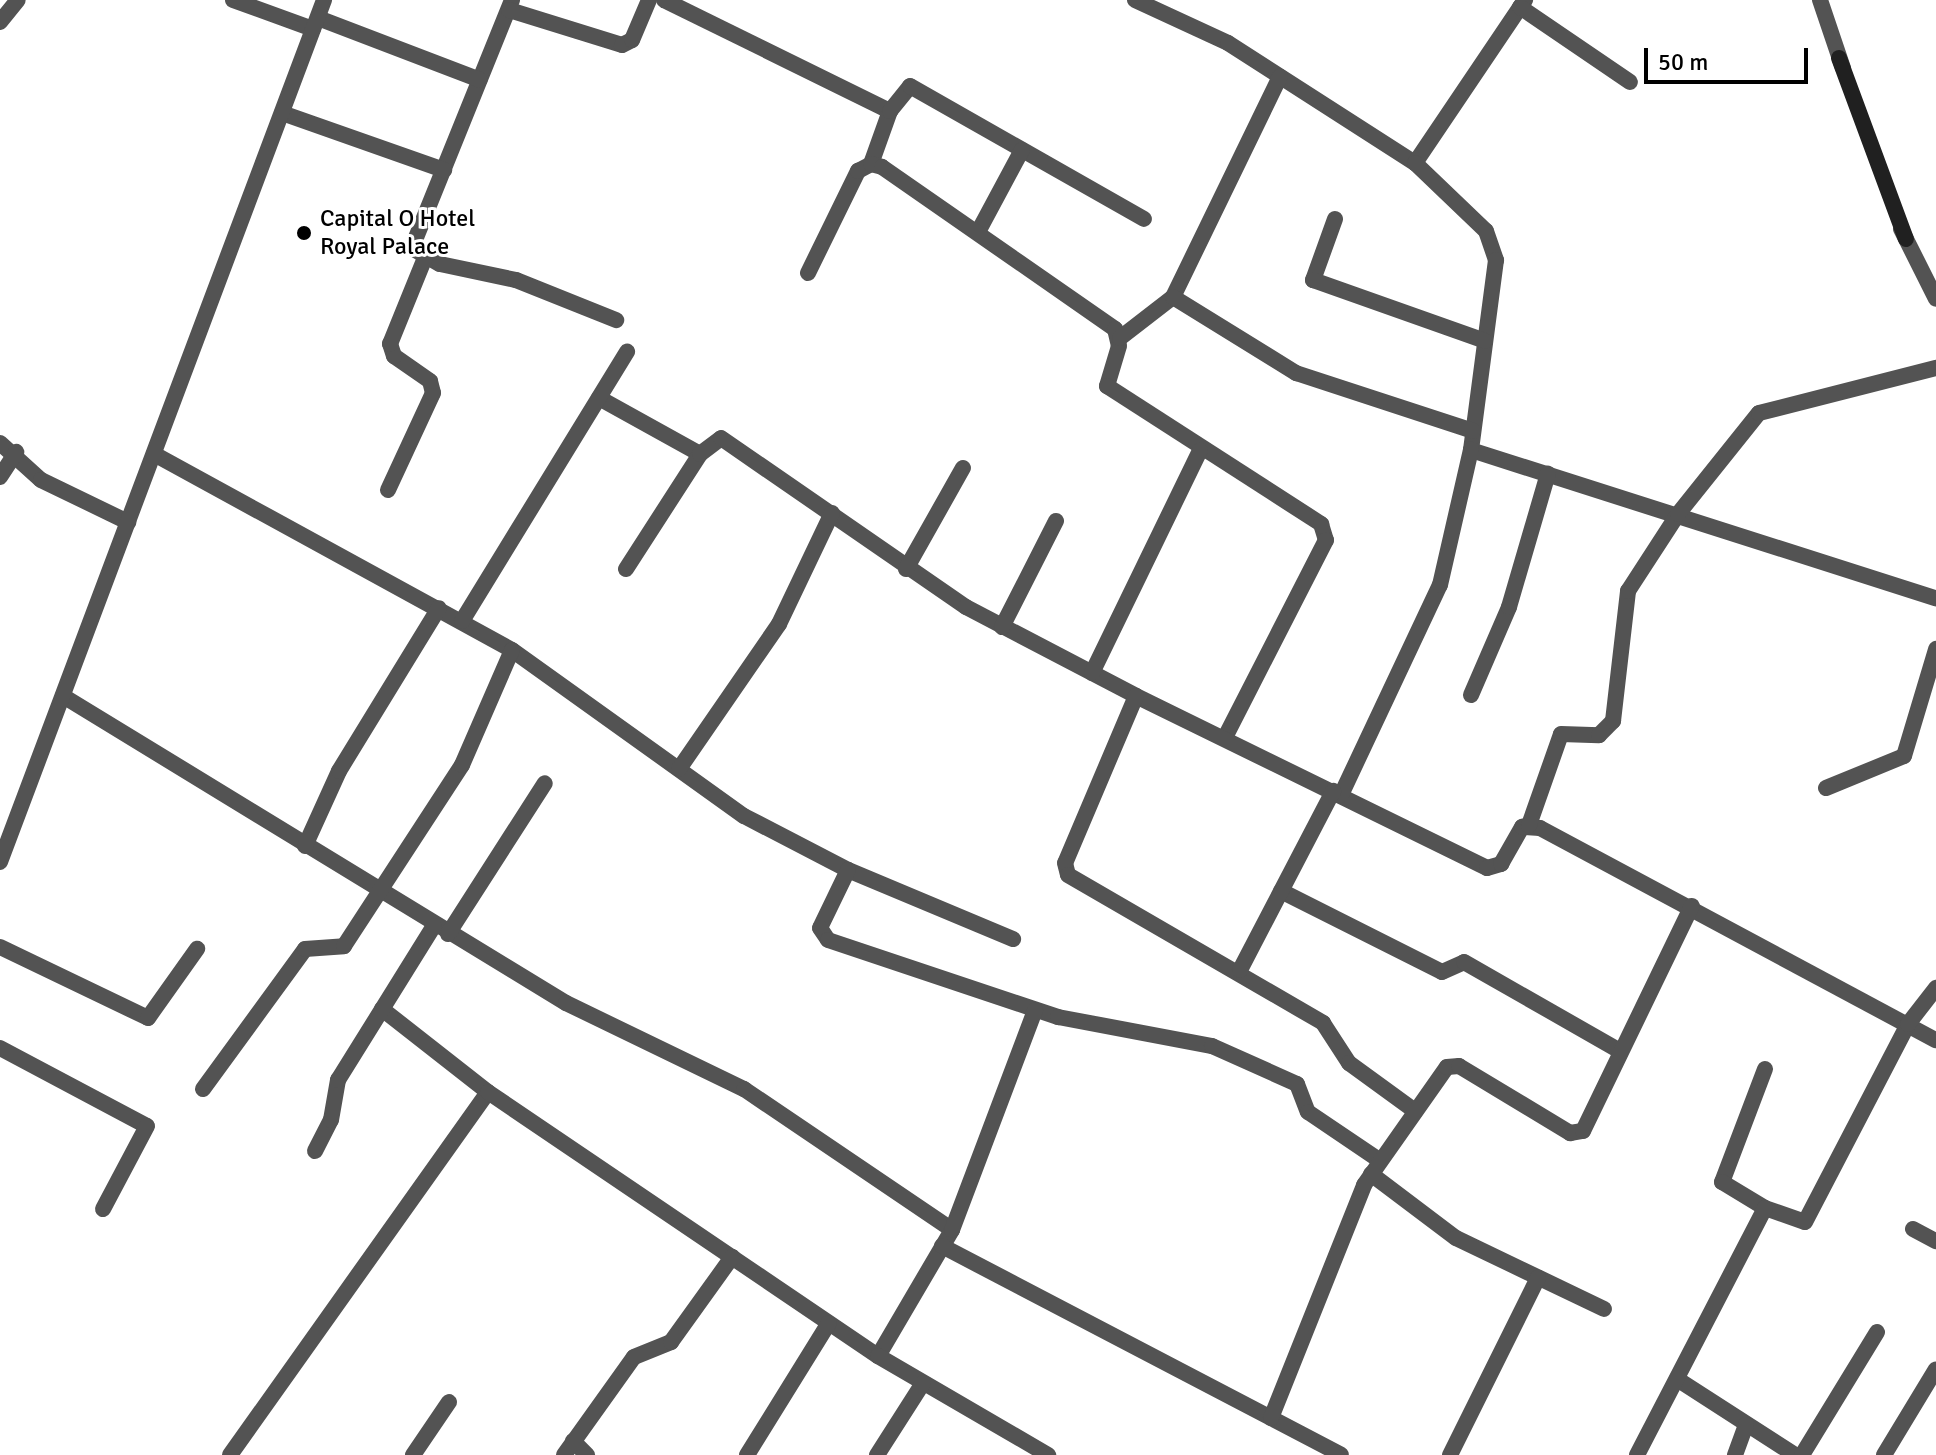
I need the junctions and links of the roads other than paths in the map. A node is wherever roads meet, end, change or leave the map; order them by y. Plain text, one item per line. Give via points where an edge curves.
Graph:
1 (18, 0) edge
2 (233, 0) edge
3 (324, 0) edge
4 (649, 0) edge
5 (664, 0) edge
6 (1135, 0) edge
7 (1820, 0) edge
8 (1522, 4) edge
9 (510, 5) edge
10 (0, 22) edge
11 (316, 24) junction
12 (1839, 58) joint
13 (1280, 77) junction
14 (480, 80) junction
15 (1630, 82) dead end
16 (890, 111) junction
17 (282, 113) junction
18 (1022, 150) junction
19 (1415, 163) junction
20 (871, 164) junction
21 (444, 170) junction
22 (1144, 219) dead end
23 (1335, 219) dead end
24 (978, 232) junction
25 (1906, 239) joint
26 (425, 258) junction
27 (808, 273) dead end
28 (1173, 297) junction
29 (1936, 299) edge
30 (616, 320) dead end
31 (1120, 338) junction
32 (1485, 341) junction
33 (627, 352) dead end
34 (1936, 368) edge
35 (599, 398) junction
36 (1473, 431) junction
37 (0, 443) edge
38 (1471, 450) junction
39 (1200, 451) junction
40 (16, 452) junction
41 (154, 454) junction
42 (700, 454) junction
43 (963, 468) dead end
44 (1548, 474) junction
45 (0, 477) edge
46 (388, 490) dead end
47 (832, 513) junction
48 (1678, 514) junction
49 (1056, 521) dead end
50 (128, 522) junction
51 (626, 569) dead end
52 (906, 569) junction
53 (1936, 598) edge
54 (439, 608) junction
55 (462, 621) junction
56 (1002, 627) junction
57 (1936, 649) edge
58 (512, 650) junction
59 (1092, 673) junction
60 (1471, 695) dead end
61 (63, 696) junction
62 (1136, 696) junction
63 (1225, 737) junction
64 (679, 769) junction
65 (545, 783) dead end
66 (1826, 788) dead end
67 (1337, 793) junction
68 (1529, 825) junction
69 (305, 846) junction
70 (0, 862) edge
71 (848, 870) junction
72 (379, 890) junction
73 (1281, 891) junction
74 (1692, 906) junction
75 (441, 930) junction
76 (1013, 939) dead end
77 (0, 947) edge
78 (197, 949) dead end
79 (1240, 970) junction
80 (1936, 988) edge
81 (382, 1009) junction
82 (1035, 1010) junction
83 (1908, 1024) junction
84 (1936, 1040) edge
85 (0, 1048) edge
86 (1620, 1051) junction
87 (1765, 1069) dead end
88 (203, 1089) dead end
89 (488, 1092) junction
90 (1415, 1111) junction
91 (315, 1151) dead end
92 (1375, 1167) junction
93 (1765, 1208) junction
94 (103, 1209) dead end
95 (1913, 1229) dead end
96 (952, 1230) junction
97 (1936, 1241) edge
98 (942, 1246) junction
99 (732, 1257) junction
100 (1538, 1278) junction
101 (1604, 1309) dead end
102 (829, 1323) junction
103 (1877, 1332) dead end
104 (878, 1356) junction
105 (1936, 1369) edge
106 (1677, 1379) junction
107 (923, 1383) junction
108 (449, 1402) dead end
109 (1271, 1418) junction
110 (1746, 1425) junction
111 (568, 1448) edge
112 (230, 1455) edge
113 (413, 1455) edge
114 (587, 1455) edge
115 (747, 1455) edge
116 (877, 1455) edge
117 (1048, 1455) edge
118 (1341, 1455) edge
119 (1450, 1455) edge
120 (1637, 1455) edge
121 (1735, 1455) edge
122 (1795, 1455) edge
123 (1802, 1455) edge
124 (1884, 1455) edge

1 - 10 street
2 - 11 street
3 - 11 street
4 - 9 street via 632,40 622,45
5 - 16 street
6 - 13 street via 1228,43
7 - 12 street
8 - 15 street
8 - 19 street
9 - 14 street
11 - 14 street
11 - 17 street
12 - 25 main road
13 - 19 street
13 - 28 street
14 - 21 street
16 - 18 street via 910,86
16 - 20 street
17 - 21 street
17 - 41 street
18 - 22 street
18 - 24 street
19 - 32 street via 1486,231 1496,260
20 - 24 street
20 - 27 street via 858,171
21 - 26 street via 412,241 414,252
23 - 32 street via 1313,280
24 - 31 street
25 - 29 street
26 - 30 street via 516,280
26 - 46 street via 390,344 394,356 430,381 433,393
28 - 31 street
28 - 36 street via 1296,373
31 - 39 street via 1107,386
32 - 36 street
33 - 35 street
34 - 48 street via 1759,413
35 - 42 street
35 - 55 street
36 - 38 street
37 - 40 street
38 - 44 street
38 - 67 street via 1440,585
39 - 59 street
39 - 63 street via 1326,531
40 - 45 street
40 - 50 street via 41,480
41 - 50 street
41 - 54 street
42 - 47 street via 721,438
42 - 51 street
43 - 52 street
44 - 48 street
44 - 60 street via 1509,607
47 - 52 street
47 - 64 street via 779,624
48 - 53 street
48 - 68 street via 1628,591 1623,669 1608,731 1561,734
49 - 56 street
50 - 61 street
52 - 56 street
54 - 55 street
54 - 69 street via 339,771
55 - 58 street
56 - 59 street
57 - 66 street via 1904,756
58 - 64 street
58 - 72 street via 462,765
59 - 62 street
61 - 69 street
61 - 70 street
62 - 63 street
62 - 79 street via 1065,870
63 - 67 street
64 - 71 street via 744,816
65 - 75 street
67 - 68 street via 1487,868 1501,864
67 - 73 street
68 - 74 street
69 - 72 street
71 - 76 street
71 - 82 street via 822,920 822,936
72 - 75 street
72 - 88 street via 340,950 305,949
73 - 79 street
73 - 86 street via 1442,972 1464,962
74 - 83 street
74 - 86 street
75 - 81 street
75 - 96 street via 566,1003 744,1089
77 - 78 street via 148,1018
79 - 90 street via 1323,1023 1349,1063
80 - 83 street
81 - 89 street
81 - 91 street via 338,1080 331,1120
82 - 92 street via 1177,1045 1212,1046 1288,1079 1302,1091 1308,1112
82 - 96 street
83 - 84 street
83 - 93 street via 1810,1219 1797,1222
85 - 94 street via 147,1126
86 - 90 street via 1579,1133 1453,1065
87 - 93 street via 1722,1182
89 - 99 street
89 - 112 street
90 - 92 street
92 - 100 street via 1456,1238
92 - 109 street
93 - 106 street
95 - 97 street
96 - 98 street
98 - 104 street
98 - 109 street
99 - 102 street
99 - 111 street via 671,1342 634,1357
100 - 101 street
100 - 119 street
102 - 104 street
102 - 115 street
103 - 123 street
104 - 107 street
105 - 124 street
106 - 110 street
106 - 120 street
107 - 116 street
107 - 117 street
108 - 113 street
109 - 118 street
110 - 121 street
110 - 122 street
111 - 114 street

